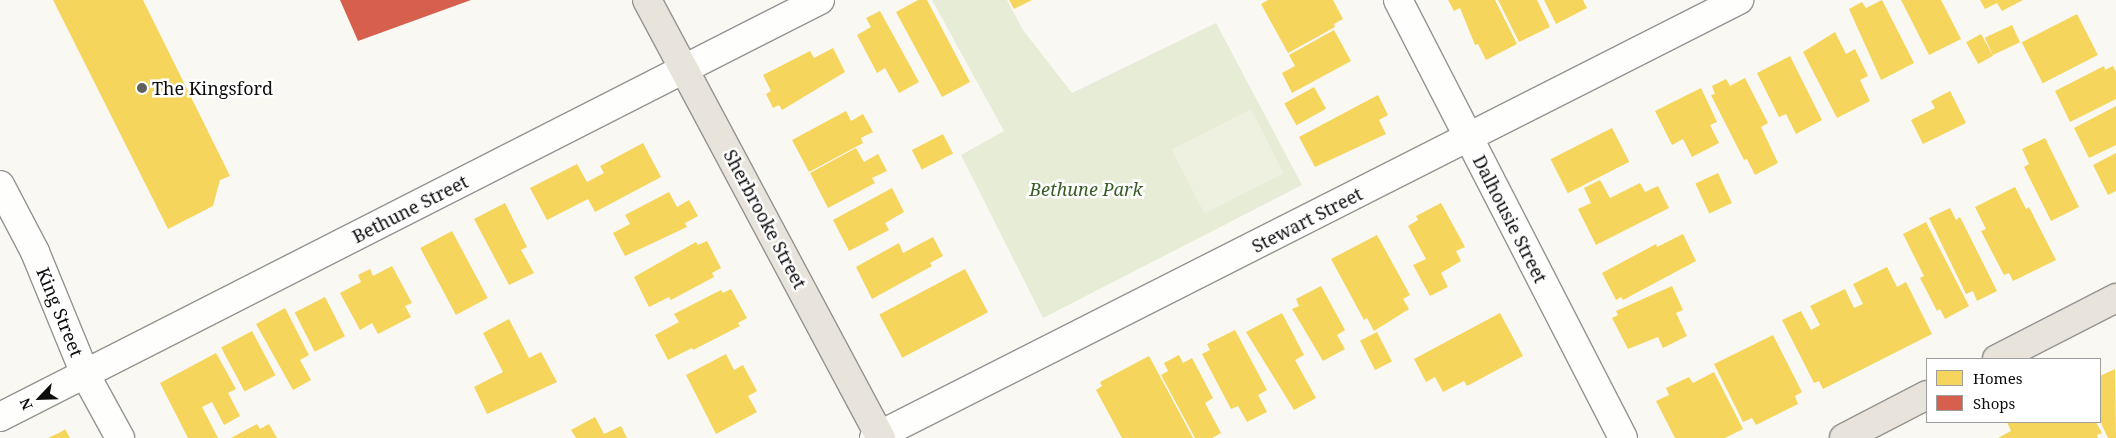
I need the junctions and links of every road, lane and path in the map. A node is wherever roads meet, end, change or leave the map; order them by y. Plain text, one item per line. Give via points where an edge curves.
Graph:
1 (647, 0) edge
2 (820, 0) edge
3 (1398, 0) edge
4 (1739, 0) edge
5 (683, 68) junction
6 (1469, 139) junction
7 (0, 186) edge
8 (2116, 298) edge
9 (1999, 358) edge
10 (85, 374) junction
11 (1926, 396) edge
12 (0, 417) edge
13 (878, 437) edge
14 (120, 438) edge
15 (1623, 438) edge
16 (1844, 438) edge

1 - 5 main road, Sherbrooke Street
2 - 5 street, Bethune Street
3 - 6 street, Dalhousie Street
4 - 6 street, Stewart Street
5 - 10 street, Bethune Street
5 - 13 main road, Sherbrooke Street
6 - 13 street, Stewart Street
6 - 15 street, Dalhousie Street
7 - 10 street, King Street via 35,252
8 - 9 main road
10 - 12 street, Bethune Street
10 - 14 street, King Street
11 - 16 main road

